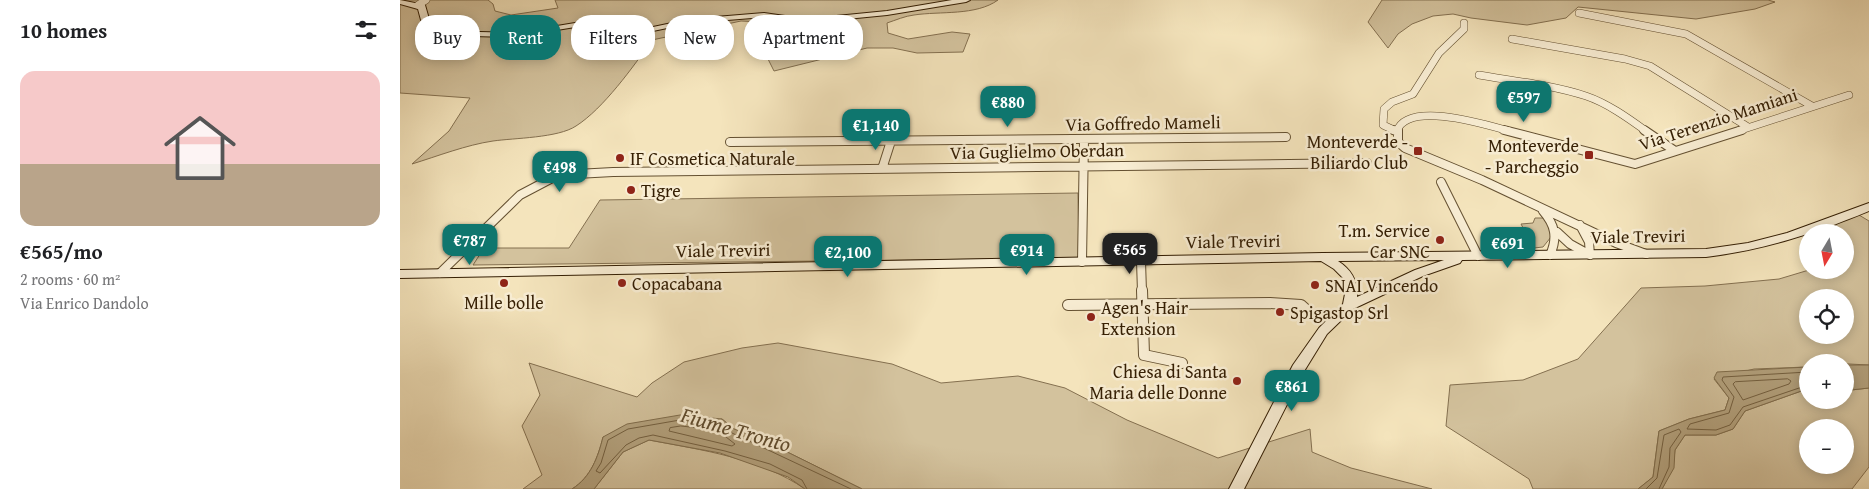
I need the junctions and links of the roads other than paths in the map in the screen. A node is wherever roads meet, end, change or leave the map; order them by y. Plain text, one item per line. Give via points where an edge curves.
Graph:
1 (426, 0) edge
2 (966, 0) edge
3 (400, 2) edge
4 (418, 5) junction
5 (1579, 13) dead end
6 (1464, 23) dead end
7 (1512, 39) dead end
8 (1479, 75) dead end
9 (1849, 95) dead end
10 (1812, 106) junction
11 (1748, 127) junction
12 (1396, 131) junction
13 (1286, 137) dead end
14 (1084, 139) junction
15 (891, 141) junction
16 (730, 142) dead end
17 (1675, 151) junction
18 (1367, 163) dead end
19 (1082, 166) junction
20 (882, 169) junction
21 (1441, 182) dead end
22 (1540, 207) junction
23 (1869, 207) edge
24 (1580, 225) junction
25 (1557, 232) junction
26 (1646, 254) junction
27 (1550, 255) junction
28 (1590, 255) junction
29 (1478, 256) junction
30 (1323, 257) junction
31 (1465, 257) junction
32 (1141, 261) junction
33 (1082, 262) junction
34 (446, 273) junction
35 (400, 274) edge
36 (1068, 305) dead end
37 (1142, 305) junction
38 (1349, 306) junction
39 (1312, 314) dead end
40 (1182, 363) dead end
41 (1236, 489) edge

1 - 4 street
2 - 4 street via 887,13 806,21 764,16 691,21 653,29 627,29 593,22 516,35 437,33 425,20 422,7
3 - 4 street
5 - 10 street, Via Terenzio Mamiani via 1686,34
6 - 12 street via 1464,29 1439,53 1413,94 1392,102 1384,109 1383,125
7 - 11 street via 1650,66
8 - 17 street via 1587,96 1622,114
9 - 10 street, Via Terenzio Mamiani
10 - 11 street, Via Terenzio Mamiani
11 - 17 street, Via Terenzio Mamiani
12 - 17 street, Via Terenzio Mamiani via 1399,124 1410,118 1436,115 1516,132 1635,164
12 - 22 street via 1398,142 1406,148
13 - 14 street, Via Goffredo Mameli
14 - 15 street, Via Goffredo Mameli
14 - 19 street
15 - 16 street, Via Goffredo Mameli
15 - 20 street
18 - 19 street, Via Guglielmo Oberdan
19 - 20 street, Via Guglielmo Oberdan
19 - 33 street
20 - 34 street, Via Guglielmo Oberdan via 562,176 560,180 516,197
21 - 29 street
22 - 24 street
22 - 25 street
23 - 26 street, Viale Treviri via 1739,250
24 - 26 street
24 - 28 street via 1589,242
25 - 27 street
25 - 28 street
26 - 28 street, Viale Treviri
27 - 28 street, Viale Treviri
27 - 29 street, Viale Treviri
29 - 31 street, Viale Treviri
30 - 31 street, Viale Treviri
30 - 32 street, Viale Treviri
30 - 38 street via 1350,279 1353,287
31 - 38 street via 1419,273
32 - 33 street, Viale Treviri
32 - 37 street
33 - 34 street, Viale Treviri
34 - 35 street, Viale Treviri
36 - 37 street
37 - 39 street via 1270,303 1301,305
37 - 40 street via 1144,355
38 - 41 street via 1309,349

